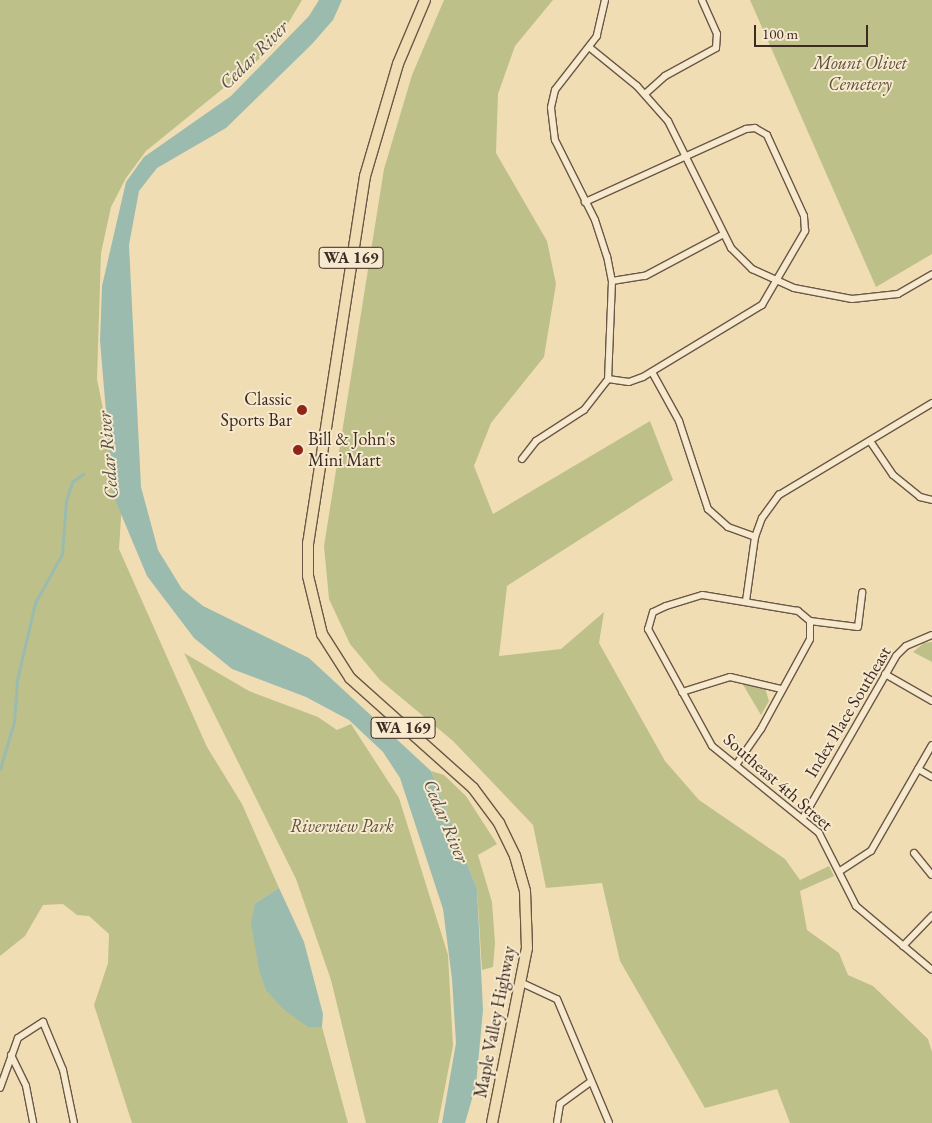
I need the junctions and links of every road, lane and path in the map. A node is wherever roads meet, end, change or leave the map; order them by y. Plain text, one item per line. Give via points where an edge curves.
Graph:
1 (424, 0) edge
2 (605, 0) edge
3 (702, 0) edge
4 (589, 47) junction
5 (645, 94) junction
6 (688, 155) junction
7 (585, 202) junction
8 (724, 234) junction
9 (932, 274) edge
10 (612, 281) junction
11 (776, 282) junction
12 (652, 372) junction
13 (608, 378) junction
14 (932, 403) edge
15 (870, 440) junction
16 (522, 459) dead end
17 (932, 500) edge
18 (755, 537) junction
19 (862, 592) dead end
20 (746, 601) junction
21 (810, 621) junction
22 (932, 636) edge
23 (886, 674) junction
24 (781, 689) junction
25 (682, 692) junction
26 (932, 701) edge
27 (932, 745) edge
28 (736, 765) junction
29 (918, 769) junction
30 (932, 777) edge
31 (803, 818) junction
32 (914, 853) dead end
33 (840, 871) junction
34 (932, 875) edge
35 (932, 916) edge
36 (902, 946) junction
37 (932, 970) edge
38 (522, 983) junction
39 (11, 1055) junction
40 (590, 1082) junction
41 (0, 1088) edge
42 (33, 1123) edge
43 (74, 1123) edge
44 (492, 1123) edge
45 (557, 1123) edge
46 (609, 1123) edge

1 - 38 main road, Maple Valley Highway / WA 169 via 398,64 365,176 308,543 308,576 322,634 350,678 472,788 508,840 521,874 527,918
2 - 4 street
3 - 5 street via 718,34 716,48 665,76
4 - 5 street
4 - 7 street via 555,90 551,108 554,140
5 - 6 street
6 - 7 street
6 - 8 street
6 - 11 street via 755,128 767,135 806,223 803,237
7 - 10 street via 602,237
8 - 10 street via 645,276
8 - 11 street via 747,264
9 - 11 street via 898,294 873,298 852,299
10 - 13 street
11 - 12 street via 753,312
12 - 13 street via 629,382
12 - 18 street via 675,410 708,509 728,527
13 - 16 street via 584,410 536,441
14 - 15 street
15 - 17 street via 892,475 920,497
15 - 18 street via 779,495 762,518
18 - 20 street
19 - 21 street via 858,627
20 - 21 street via 798,611
20 - 25 street, Southeast 4th Street via 690,597 653,612 648,620 652,639
21 - 24 street via 810,639
22 - 23 street, Index Place Southeast via 906,646
23 - 26 street
23 - 31 street, Index Place Southeast
24 - 25 street via 730,677
24 - 28 street
25 - 28 street, Southeast 4th Street via 712,746
27 - 29 street
28 - 31 street, Southeast 4th Street
29 - 30 street
29 - 33 street via 871,851
31 - 33 street, Southeast 4th Street via 827,844
32 - 34 street
33 - 36 street, Southeast 4th Street via 856,906
35 - 36 street
36 - 37 street, Southeast 4th Street
38 - 40 street via 557,1000
38 - 44 main road, Maple Valley Highway / WA 169
39 - 41 street
39 - 42 street via 26,1086
39 - 43 street via 18,1038 43,1022 63,1070
40 - 45 street via 560,1104
40 - 46 street

